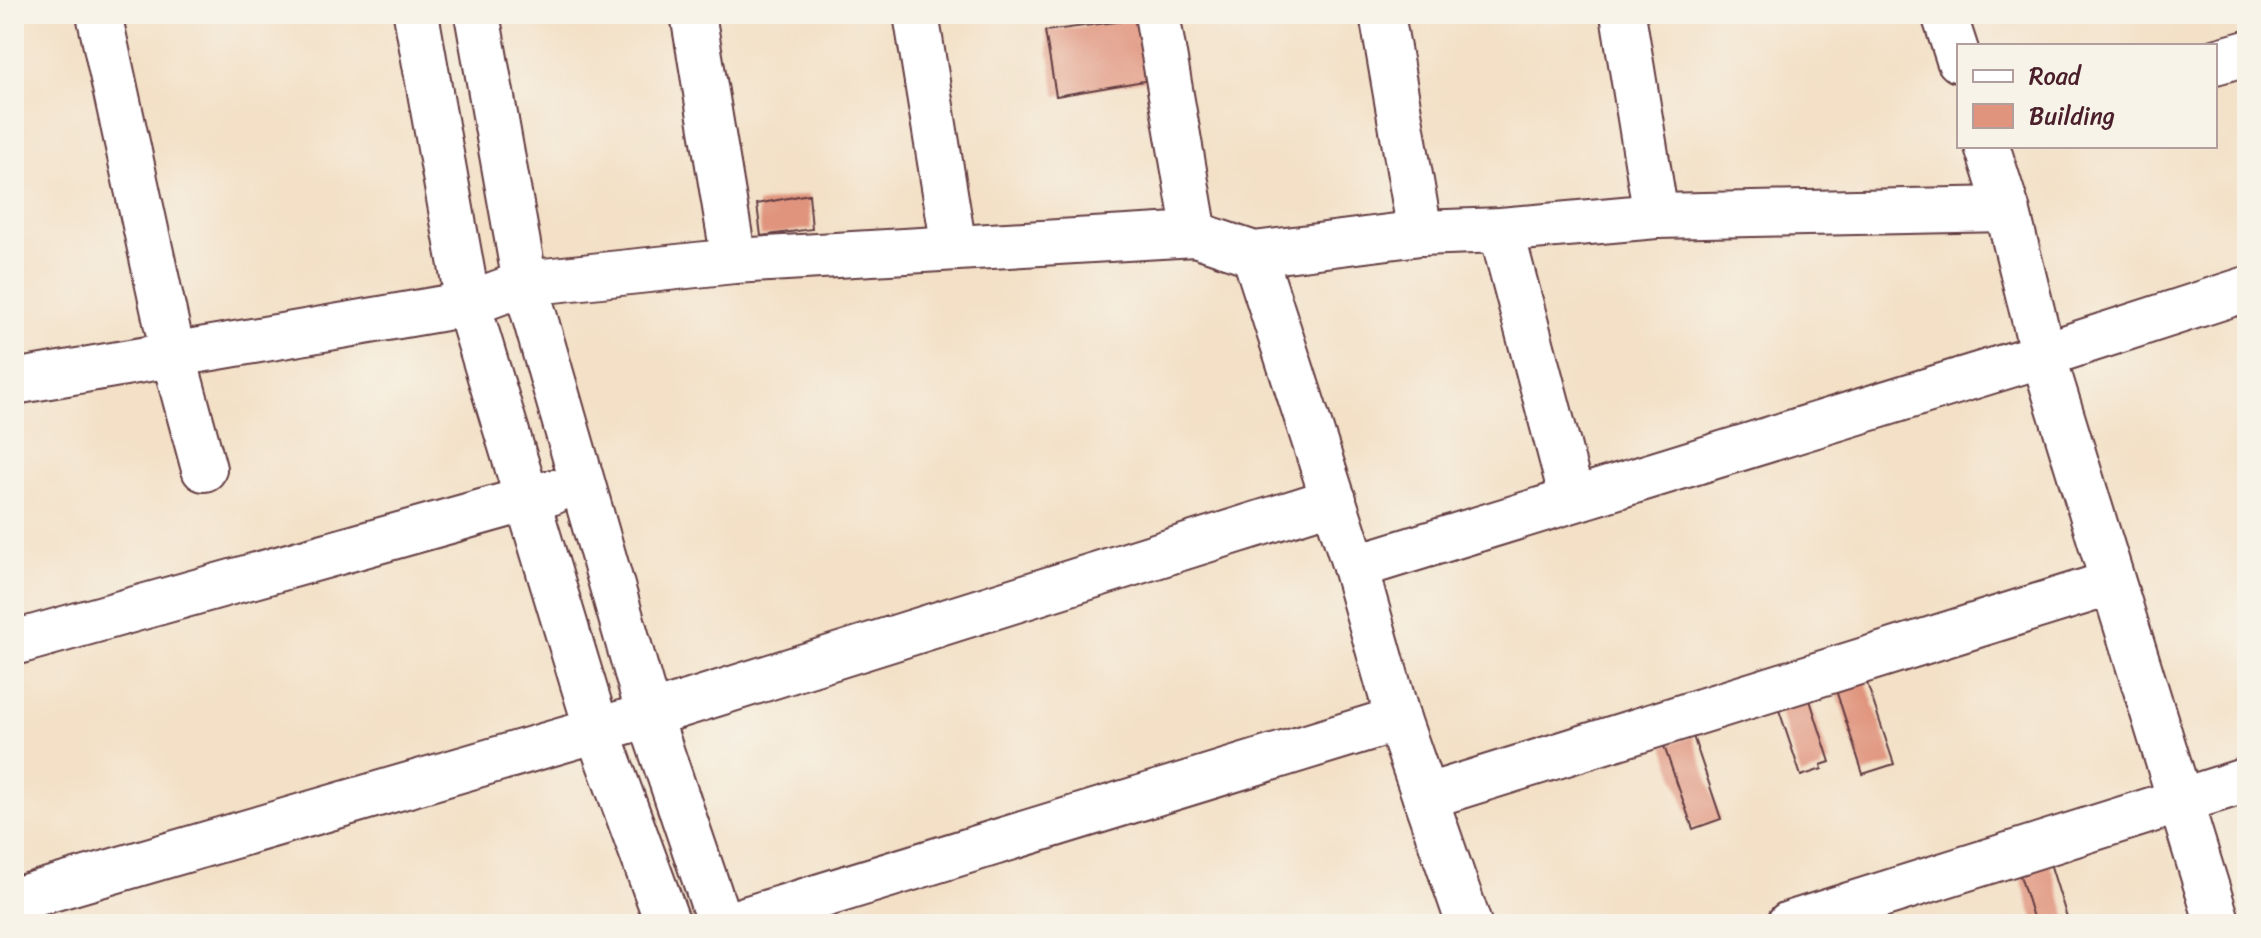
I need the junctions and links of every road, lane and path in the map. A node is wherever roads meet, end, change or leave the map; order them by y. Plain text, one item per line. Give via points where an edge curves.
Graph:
1 (99, 14) edge
2 (416, 14) edge
3 (477, 14) edge
4 (693, 14) edge
5 (916, 14) edge
6 (1157, 14) edge
7 (1382, 14) edge
8 (1623, 14) edge
9 (1944, 14) edge
10 (2247, 53) edge
11 (1957, 54) edge
12 (2217, 61) edge
13 (1988, 148) edge
14 (2007, 209) junction
15 (1656, 216) junction
16 (1501, 230) junction
17 (1420, 233) junction
18 (1195, 234) junction
19 (954, 248) junction
20 (1254, 254) junction
21 (734, 261) junction
22 (525, 283) junction
23 (2247, 289) edge
24 (468, 304) junction
25 (173, 354) junction
26 (2043, 355) junction
27 (14, 382) edge
28 (204, 469) dead end
29 (582, 483) junction
30 (1572, 498) junction
31 (526, 500) junction
32 (1334, 500) junction
33 (1355, 567) junction
34 (2112, 583) junction
35 (14, 643) edge
36 (649, 715) junction
37 (1398, 719) junction
38 (597, 730) junction
39 (2247, 780) edge
40 (1425, 797) junction
41 (2182, 800) junction
42 (14, 900) edge
43 (668, 924) edge
44 (720, 924) edge
45 (729, 924) edge
46 (1469, 924) edge
47 (1789, 924) edge
48 (2218, 924) edge

1 - 25 street
2 - 24 street
3 - 22 street
4 - 21 street
5 - 19 street
6 - 18 street
7 - 17 street
8 - 15 street
9 - 11 street
10 - 12 street
13 - 14 street
14 - 15 street
14 - 26 street
15 - 16 street
16 - 17 street
16 - 30 street
17 - 20 street
18 - 19 street
18 - 20 street
19 - 21 street
20 - 32 street
21 - 22 street
22 - 24 street
22 - 29 street
23 - 26 street
24 - 25 street
24 - 31 street
25 - 27 street
25 - 28 street
26 - 30 street
26 - 34 street
29 - 31 street
29 - 36 street
30 - 33 street
31 - 35 street
31 - 38 street
32 - 33 street
32 - 36 street
33 - 37 street
34 - 40 street
34 - 41 street
36 - 38 street
36 - 44 street
37 - 40 street
37 - 45 street
38 - 42 street
38 - 43 street
39 - 41 street
40 - 46 street
41 - 47 street
41 - 48 street

